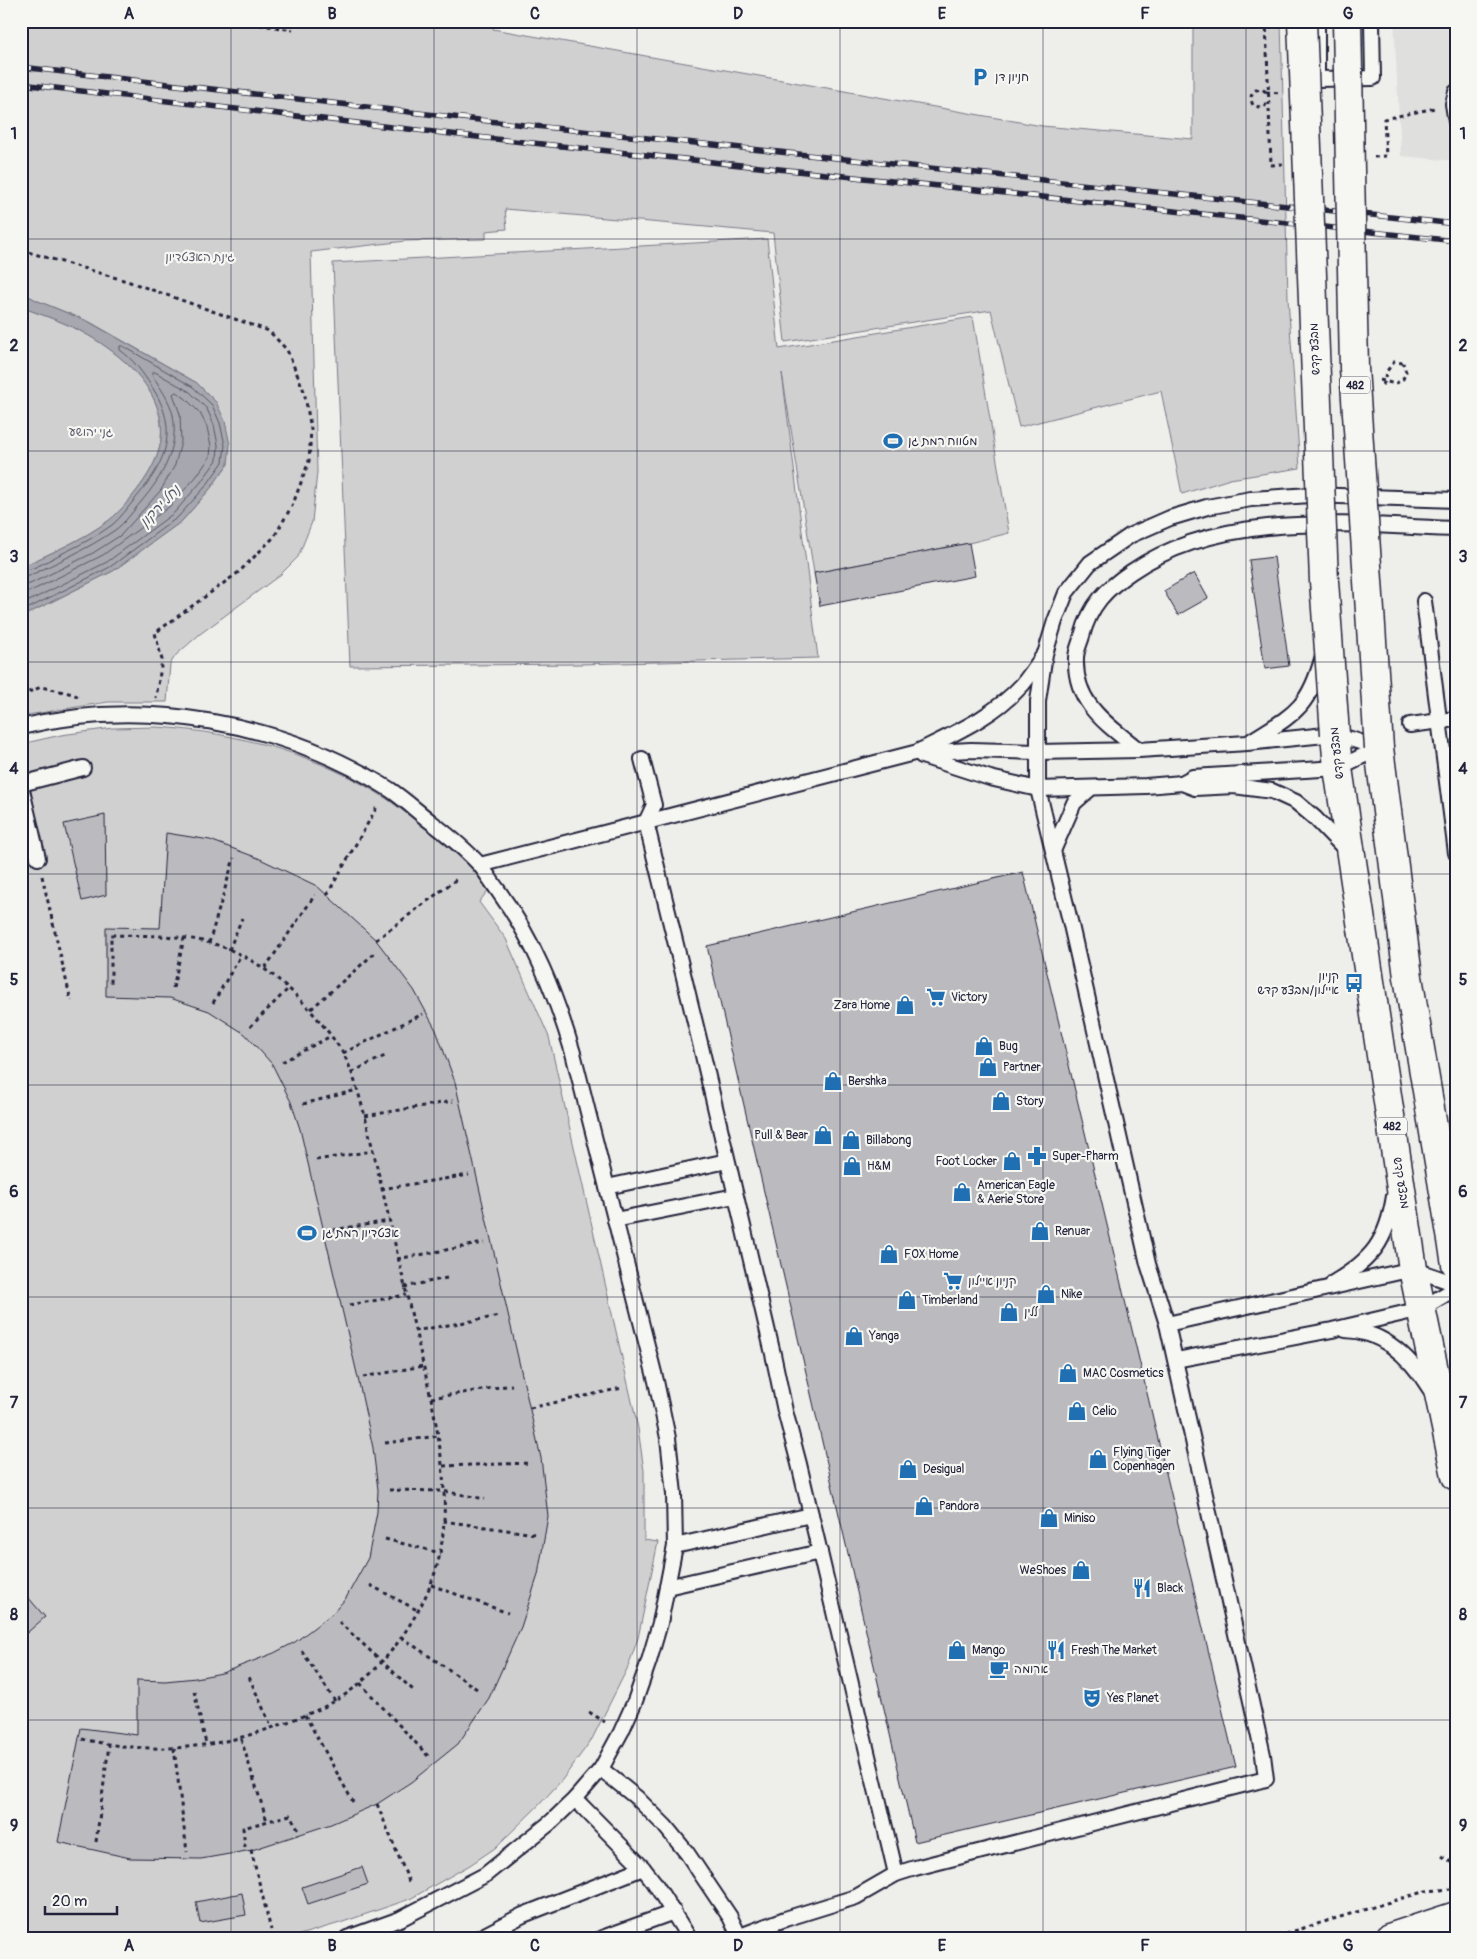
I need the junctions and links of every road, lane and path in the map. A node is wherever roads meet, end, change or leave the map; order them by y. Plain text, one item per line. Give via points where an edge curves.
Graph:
1 (236, 21) edge
2 (1302, 21) edge
3 (1317, 21) edge
4 (1347, 21) edge
5 (1372, 21) edge
6 (293, 30) dead end
7 (1266, 92) dead end
8 (1268, 98) dead end
9 (1454, 98) edge
10 (1456, 122) edge
11 (1386, 156) dead end
12 (21, 250) edge
13 (1354, 368) junction
14 (1377, 388) dead end
15 (1456, 500) edge
16 (1456, 529) edge
17 (1424, 601) dead end
18 (1329, 632) junction
19 (1045, 654) junction
20 (41, 687) dead end
21 (21, 695) edge
22 (153, 716) junction
23 (1456, 719) edge
24 (1440, 721) junction
25 (1410, 725) dead end
26 (21, 727) edge
27 (1335, 734) junction
28 (1247, 744) junction
29 (1379, 748) junction
30 (1139, 750) junction
31 (1038, 752) junction
32 (914, 753) junction
33 (642, 759) dead end
34 (83, 768) dead end
35 (1338, 768) junction
36 (1233, 781) junction
37 (21, 785) edge
38 (1091, 788) junction
39 (1038, 790) junction
40 (378, 807) dead end
41 (646, 822) junction
42 (1053, 851) junction
43 (1456, 853) edge
44 (1351, 855) junction
45 (38, 858) joint
46 (234, 858) dead end
47 (480, 865) junction
48 (458, 878) dead end
49 (315, 895) dead end
50 (327, 895) dead end
51 (242, 918) dead end
52 (184, 938) junction
53 (376, 940) dead end
54 (209, 943) junction
55 (229, 950) junction
56 (378, 951) dead end
57 (241, 955) junction
58 (264, 968) junction
59 (112, 983) dead end
60 (173, 988) dead end
61 (288, 989) junction
62 (71, 1001) dead end
63 (213, 1003) dead end
64 (310, 1009) junction
65 (424, 1014) dead end
66 (250, 1027) dead end
67 (331, 1036) junction
68 (344, 1053) junction
69 (387, 1055) dead end
70 (282, 1062) dead end
71 (352, 1072) junction
72 (357, 1090) junction
73 (453, 1101) dead end
74 (303, 1104) dead end
75 (365, 1116) junction
76 (373, 1151) junction
77 (316, 1160) dead end
78 (727, 1161) junction
79 (1398, 1168) junction
80 (469, 1174) dead end
81 (1448, 1185) edge
82 (607, 1187) junction
83 (381, 1189) junction
84 (735, 1196) junction
85 (389, 1220) junction
86 (615, 1220) junction
87 (333, 1230) dead end
88 (484, 1243) dead end
89 (397, 1259) junction
90 (1456, 1264) edge
91 (1413, 1268) junction
92 (447, 1278) dead end
93 (1456, 1286) edge
94 (404, 1287) junction
95 (1321, 1290) junction
96 (406, 1295) junction
97 (349, 1305) dead end
98 (1421, 1309) junction
99 (500, 1316) dead end
100 (1167, 1324) junction
101 (1332, 1330) junction
102 (414, 1331) junction
103 (1176, 1360) junction
104 (423, 1366) junction
105 (363, 1377) dead end
106 (512, 1385) dead end
107 (622, 1388) dead end
108 (431, 1398) junction
109 (1440, 1406) junction
110 (530, 1408) dead end
111 (439, 1436) junction
112 (385, 1443) dead end
113 (531, 1463) dead end
114 (443, 1466) junction
115 (1456, 1476) edge
116 (389, 1490) dead end
117 (443, 1491) junction
118 (485, 1499) dead end
119 (811, 1515) junction
120 (443, 1521) junction
121 (535, 1534) dead end
122 (385, 1539) dead end
123 (675, 1546) junction
124 (820, 1552) junction
125 (440, 1553) junction
126 (370, 1585) dead end
127 (431, 1585) junction
128 (667, 1587) junction
129 (29, 1607) dead end
130 (419, 1611) junction
131 (508, 1613) dead end
132 (21, 1615) edge
133 (339, 1622) dead end
134 (402, 1638) junction
135 (302, 1651) dead end
136 (382, 1662) junction
137 (249, 1677) dead end
138 (360, 1683) junction
139 (413, 1690) dead end
140 (194, 1691) dead end
141 (480, 1691) dead end
142 (335, 1701) junction
143 (305, 1715) junction
144 (272, 1728) junction
145 (82, 1739) dead end
146 (241, 1739) junction
147 (206, 1744) junction
148 (109, 1745) junction
149 (174, 1748) junction
150 (428, 1756) dead end
151 (601, 1768) junction
152 (575, 1799) junction
153 (353, 1802) dead end
154 (377, 1804) dead end
155 (267, 1821) junction
156 (299, 1830) dead end
157 (96, 1842) dead end
158 (245, 1847) dead end
159 (252, 1850) dead end
160 (187, 1852) dead end
161 (1442, 1856) dead end
162 (1456, 1865) edge
163 (644, 1868) junction
164 (896, 1874) junction
165 (410, 1884) dead end
166 (1456, 1888) edge
167 (674, 1912) junction
168 (1456, 1916) edge
169 (271, 1930) dead end
170 (738, 1937) edge
171 (347, 1938) edge
172 (479, 1938) edge
173 (602, 1938) edge
174 (689, 1938) edge
175 (1271, 1938) edge
176 (1389, 1938) edge

1 - 6 path
2 - 18 main road, מבצע קדש / 482, bridge via 1324,580
3 - 5 lane via 1317,79 1373,78
4 - 13 main road, 482, bridge
7 - 8 path via 1256,90 1251,97 1252,102 1262,107
9 - 10 lane
9 - 11 path via 1384,119
12 - 22 path via 127,281 269,331 287,350 304,391 311,429 309,461 293,504 274,537 240,572 155,633 162,660
13 - 14 path, bridge via 1388,384 1394,384 1403,379 1406,372 1403,363 1394,362 1386,372 1384,383
13 - 29 main road, 482, bridge
15 - 19 lane via 1310,495 1251,499 1170,518 1131,535 1090,563 1066,593
16 - 30 lane via 1310,525 1254,528 1181,546 1146,562 1111,585 1092,608 1083,631 1076,657 1078,681 1085,700 1100,719
17 - 24 lane
18 - 27 main road, מבצע קדש / 482, bridge
18 - 28 lane, bridge via 1317,678 1308,697 1297,712
19 - 31 lane via 1038,701
19 - 32 lane via 1022,684 994,710
20 - 21 path
22 - 26 lane via 78,717
22 - 47 lane via 218,722 308,748 389,790
23 - 24 lane
24 - 25 lane
24 - 43 lane
27 - 28 lane
27 - 29 lane
27 - 35 main road, מבצע קדש / 482
28 - 30 lane
29 - 35 lane
29 - 81 main road, 482 via 1408,977
30 - 31 lane
31 - 32 lane via 971,750
31 - 39 lane
32 - 39 lane
32 - 41 lane
33 - 41 lane via 654,805
34 - 37 lane
35 - 36 lane
35 - 44 main road, מבצע קדש / 482
36 - 38 lane via 1195,788 1182,783
36 - 44 lane via 1272,791 1296,802
37 - 45 lane
38 - 39 lane
38 - 42 lane via 1074,803
39 - 42 lane
40 - 50 path
41 - 47 lane
41 - 78 lane
42 - 100 lane via 1148,1264
44 - 79 main road, מבצע קדש / 482
45 - 62 path
46 - 54 path
47 - 82 lane via 512,911 542,964 558,1002
48 - 53 path
49 - 58 path
51 - 55 path
52 - 54 path
52 - 59 path via 112,935
52 - 60 path
54 - 55 path
55 - 57 path
56 - 64 path
57 - 58 path
57 - 63 path
58 - 61 path
61 - 64 path
61 - 66 path
64 - 67 path
65 - 68 path
67 - 68 path
67 - 70 path
68 - 71 path
69 - 71 path
71 - 72 path
72 - 74 path
72 - 75 path
73 - 75 path
75 - 76 path
76 - 77 path
76 - 83 path
78 - 82 lane
78 - 84 lane
79 - 91 main road, מבצע קדש / 482
79 - 95 lane via 1391,1216 1384,1236 1372,1254 1354,1270
80 - 83 path
81 - 90 main road, 482
82 - 86 lane
83 - 85 path
84 - 86 lane
84 - 119 lane
85 - 87 path
85 - 89 path
86 - 123 lane via 668,1438
88 - 89 path
89 - 94 path
91 - 93 lane
91 - 95 lane
91 - 98 main road, מבצע קדש / 482
92 - 94 path
93 - 98 lane
94 - 96 path
95 - 100 lane
96 - 97 path
96 - 102 path
98 - 101 lane
98 - 109 main road, מבצע קדש / 482
99 - 102 path
100 - 103 lane
101 - 103 lane
101 - 109 lane via 1356,1330 1402,1352 1418,1370
102 - 104 path
103 - 164 lane via 1262,1746 1266,1779
104 - 105 path
104 - 108 path
106 - 108 path
107 - 110 path
108 - 111 path
109 - 115 main road, מבצע קדש / 482
111 - 112 path
111 - 114 path
113 - 114 path
114 - 117 path
116 - 117 path
117 - 118 path
117 - 120 path
119 - 123 lane
119 - 124 lane
120 - 121 path
120 - 125 path
122 - 125 path
123 - 128 lane
124 - 128 lane
124 - 164 lane
125 - 127 path
126 - 130 path
127 - 130 path
127 - 131 path
128 - 151 lane via 649,1661 635,1701
129 - 132 path
130 - 134 path
133 - 136 path
134 - 136 path
134 - 141 path
135 - 142 path
136 - 138 path
136 - 139 path
137 - 144 path
138 - 142 path
138 - 150 path
140 - 147 path
142 - 143 path
143 - 144 path
143 - 153 path
144 - 146 path
145 - 148 path
146 - 147 path
146 - 155 path
147 - 149 path
148 - 149 path
148 - 157 path
149 - 160 path
151 - 152 lane
151 - 170 lane via 666,1826 730,1917
152 - 163 lane
152 - 171 lane via 485,1875 400,1919
154 - 165 path
155 - 156 path via 290,1815
155 - 158 path via 243,1828
159 - 169 path
161 - 162 path
163 - 167 lane
163 - 172 lane via 523,1915
164 - 170 lane via 856,1897
166 - 175 path via 1426,1891
167 - 173 lane
167 - 174 lane
168 - 176 main road

